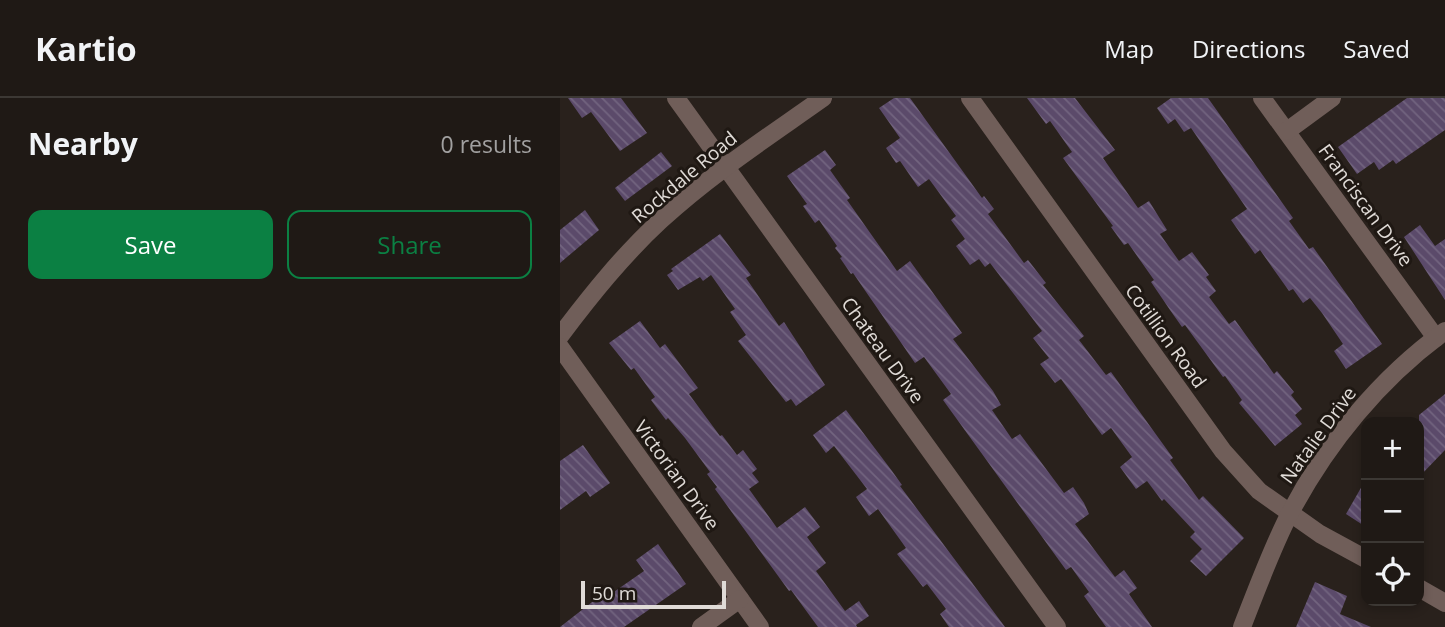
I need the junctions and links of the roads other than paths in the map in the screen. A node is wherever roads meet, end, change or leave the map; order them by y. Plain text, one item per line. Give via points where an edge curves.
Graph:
1 (676, 98) edge
2 (823, 98) edge
3 (970, 98) edge
4 (1262, 98) edge
5 (1332, 98) edge
6 (1287, 131) junction
7 (725, 167) junction
8 (1440, 334) edge
9 (560, 336) edge
10 (560, 347) edge
11 (1289, 514) junction
12 (1361, 556) edge
13 (1424, 592) edge
14 (740, 599) junction
15 (1445, 603) edge
16 (701, 627) edge
17 (760, 627) edge
18 (1057, 627) edge
19 (1242, 627) edge

1 - 7 street, Chateau Drive
2 - 7 street, Rockdale Road
3 - 11 street, Cotillion Road via 1223,451 1259,491
4 - 6 street, Franciscan Drive
5 - 6 street
6 - 8 street, Franciscan Drive
7 - 9 street, Rockdale Road via 652,230 596,288
7 - 18 street, Chateau Drive
8 - 11 street, Natalie Drive via 1360,409 1316,467
10 - 14 street, Victorian Drive
11 - 12 street, Cotillion Road
11 - 19 street, Natalie Drive
13 - 15 street
14 - 16 street
14 - 17 street, Victorian Drive

